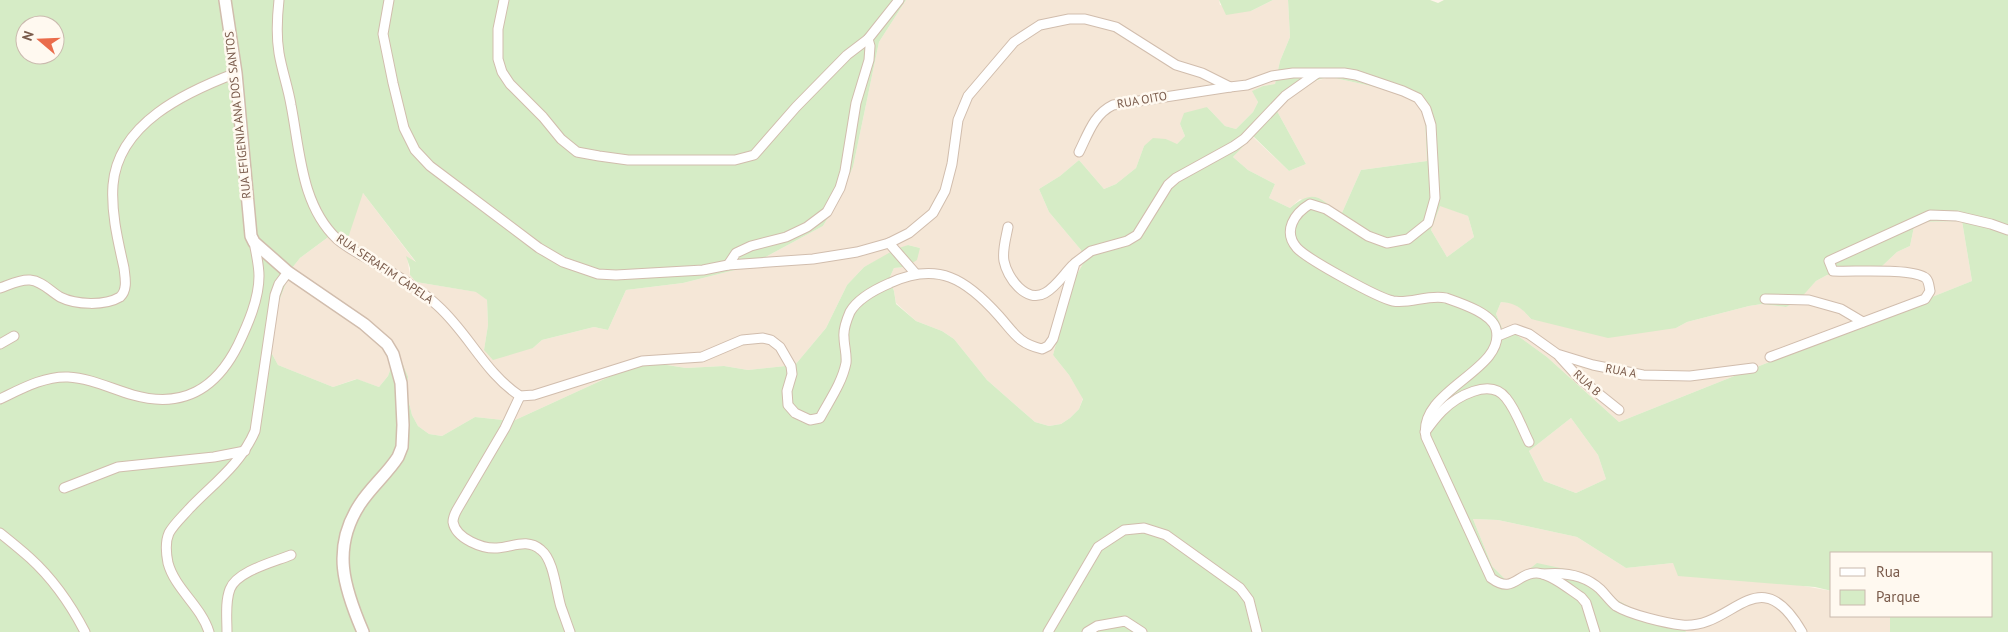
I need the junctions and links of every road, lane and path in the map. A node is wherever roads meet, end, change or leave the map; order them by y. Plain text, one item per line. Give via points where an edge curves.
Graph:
1 (225, 0) edge
2 (279, 0) edge
3 (389, 0) edge
4 (504, 0) edge
5 (899, 0) edge
6 (868, 39) junction
7 (236, 73) junction
8 (1316, 74) junction
9 (1230, 87) junction
10 (1079, 152) dead end
11 (1008, 226) dead end
12 (2008, 230) edge
13 (254, 242) junction
14 (890, 243) junction
15 (1075, 263) junction
16 (728, 265) junction
17 (288, 272) junction
18 (916, 274) junction
19 (0, 288) edge
20 (1765, 298) dead end
21 (1863, 322) junction
22 (14, 336) dead end
23 (1498, 336) junction
24 (0, 344) edge
25 (1557, 354) junction
26 (1770, 357) dead end
27 (1753, 368) dead end
28 (520, 396) junction
29 (0, 399) edge
30 (1619, 410) dead end
31 (1425, 432) junction
32 (1529, 442) dead end
33 (245, 451) junction
34 (64, 488) dead end
35 (2, 536) edge
36 (291, 555) dead end
37 (1543, 574) junction
38 (80, 623) junction
39 (76, 632) edge
40 (85, 632) edge
41 (209, 632) edge
42 (227, 632) edge
43 (364, 632) edge
44 (570, 632) edge
45 (1048, 632) edge
46 (1087, 632) edge
47 (1142, 632) edge
48 (1257, 632) edge
49 (1595, 632) edge
50 (1802, 632) edge

1 - 7 street, RUA EFIGENIA ANA DOS SANTOS
2 - 28 street, RUA SERAFIM CAPELA via 279,54 289,92 299,156 317,213 338,239 438,306 496,378
3 - 16 street via 383,34 404,128 415,150 430,166 467,195 539,248 589,271 616,275 703,270
4 - 6 street via 498,29 498,59 510,84 569,147 577,152 628,160 736,160 754,155 847,54
5 - 6 street
6 - 16 street via 870,60 856,103 843,179 831,207 821,218 786,237 736,252
7 - 13 street, RUA EFIGENIA ANA DOS SANTOS via 249,230
7 - 19 street via 176,100 138,130 122,153 113,184 113,211 125,274 125,287 120,297 76,302 28,280
8 - 9 street, RUA OITO via 1272,76
8 - 15 street via 1285,96 1239,142 1168,185 1132,239 1091,251
8 - 23 street, RUA OITO via 1356,75 1418,98 1431,125 1435,198 1428,223 1408,239 1387,243 1368,236 1326,209 1310,204 1292,220 1291,234 1296,247 1345,279 1392,301 1443,298 1472,308 1496,326
9 - 10 street, RUA OITO via 1113,105 1097,116
9 - 14 street via 1176,65 1108,24 1068,18 1040,25 1014,42 968,96 958,120 945,191 933,213 909,233
11 - 15 street via 1004,262 1009,275 1023,292 1035,296 1044,294
12 - 21 street via 1957,216 1930,215 1829,261 1833,271 1908,273 1927,280 1930,291 1925,299
13 - 17 street
13 - 29 street via 259,275 256,300 231,358 212,382 193,393 163,400 135,396 89,381 58,377 30,384
14 - 16 street via 813,259
14 - 18 street
15 - 18 street via 1053,338 1042,349 1022,342 969,287 935,272
17 - 33 street via 275,295 255,431
17 - 43 street via 380,336 393,354 400,383 402,447 398,457 360,504 342,546 344,574
18 - 28 street via 881,287 851,310 844,336 846,362 820,418 810,420 795,413 788,405 792,366 780,348 763,338 747,339 702,357 642,361 534,395
20 - 21 street via 1809,300 1841,309
21 - 26 street
22 - 24 street
23 - 25 street, RUA A via 1515,329 1529,334
23 - 31 street via 1491,353 1477,369 1430,409
25 - 27 street, RUA A via 1643,375 1690,376
25 - 30 street, RUA B
28 - 44 street via 453,522 461,535 478,544 496,548 532,544 542,550 549,561
31 - 32 street via 1441,411 1457,398 1490,389 1506,398
31 - 37 street via 1491,578 1507,585 1535,573
33 - 34 street via 214,458 118,467
33 - 41 street via 174,525 166,542 172,573
35 - 38 street via 30,558
36 - 42 street via 246,572 234,582 227,604
37 - 49 street via 1581,597
37 - 50 street via 1577,576 1600,589 1620,607 1648,618 1683,625 1720,616 1750,598 1764,598 1777,602 1792,615
38 - 39 street
38 - 40 street
45 - 48 street via 1098,547 1124,530 1144,528 1166,535 1240,588 1249,600
46 - 47 street via 1097,626 1125,621

